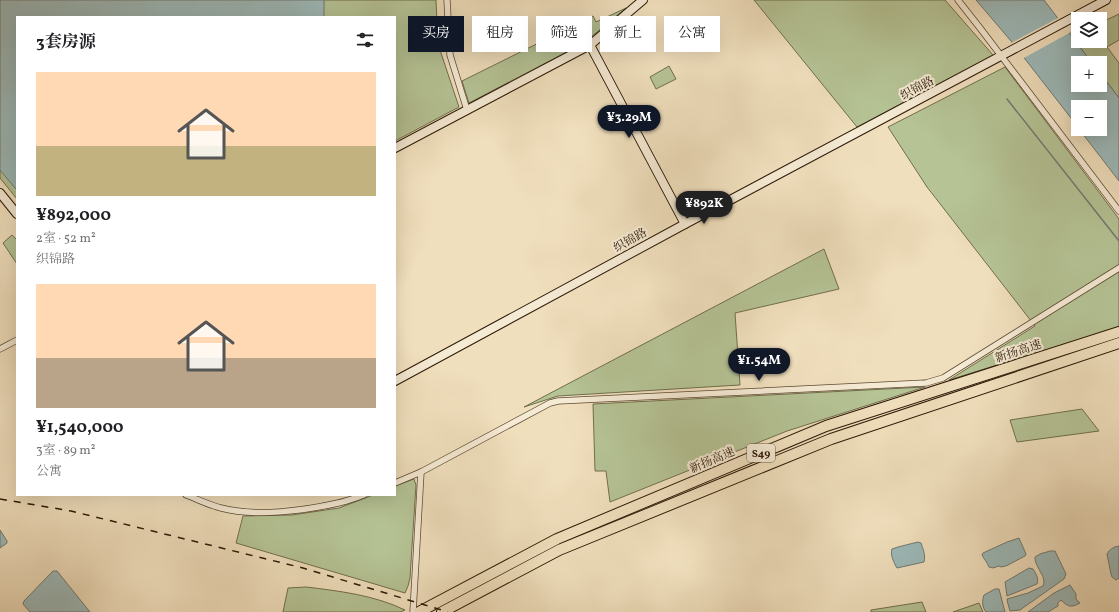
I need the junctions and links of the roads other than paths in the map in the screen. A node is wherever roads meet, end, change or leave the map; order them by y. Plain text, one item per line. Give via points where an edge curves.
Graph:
1 (447, 0) edge
2 (643, 0) edge
3 (958, 0) edge
4 (1106, 0) edge
5 (592, 43) edge
6 (592, 49) edge
7 (577, 52) edge
8 (1004, 55) junction
9 (467, 110) junction
10 (396, 147) edge
11 (0, 193) edge
12 (1119, 211) edge
13 (16, 213) edge
14 (685, 224) junction
15 (1119, 268) edge
16 (1119, 332) edge
17 (16, 341) edge
18 (1119, 343) edge
19 (0, 349) edge
20 (396, 380) edge
21 (421, 472) junction
22 (396, 483) edge
23 (189, 496) edge
24 (361, 496) edge
25 (413, 612) edge
26 (419, 612) edge
27 (442, 612) edge

1 - 9 street via 450,55
2 - 5 street
3 - 8 street
4 - 8 street, 织锦路
6 - 14 street
7 - 9 street
8 - 12 street
8 - 14 street, 织锦路
9 - 10 street
11 - 13 street
14 - 20 street, 织锦路
15 - 21 street via 943,378 926,383 558,401
16 - 26 highway, 新扬高速 / S49 via 826,426 557,539
17 - 19 street
18 - 27 highway, 新扬高速 / S49 via 830,439 559,550
21 - 22 street
21 - 25 street
23 - 24 street via 221,508 258,512 299,510

